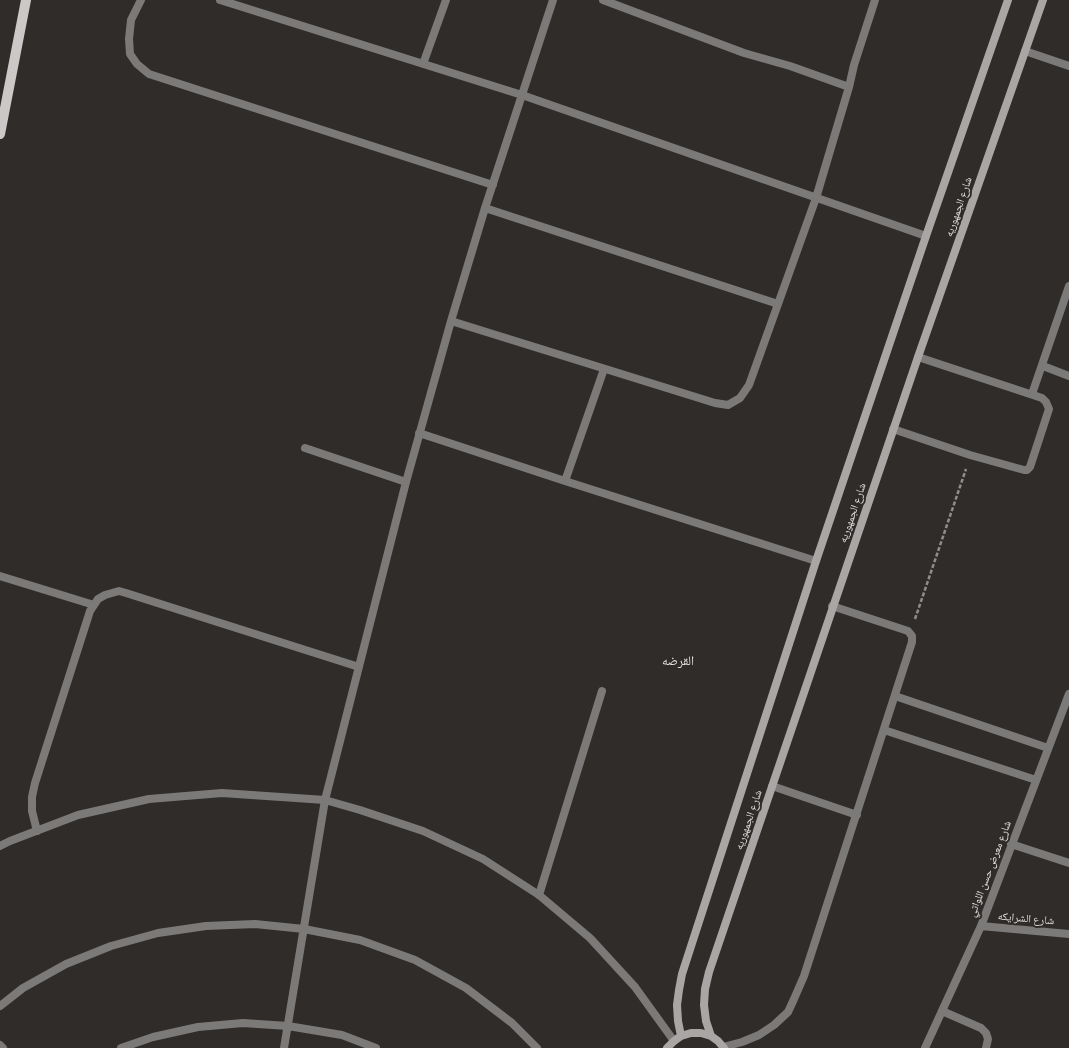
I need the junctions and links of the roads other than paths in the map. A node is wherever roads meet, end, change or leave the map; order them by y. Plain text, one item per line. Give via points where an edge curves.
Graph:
1 (26, 0) edge
2 (141, 0) edge
3 (220, 0) edge
4 (446, 0) edge
5 (553, 0) edge
6 (603, 0) edge
7 (875, 0) edge
8 (1008, 0) edge
9 (1043, 0) edge
10 (1025, 51) junction
11 (423, 64) junction
12 (1069, 66) edge
13 (12, 72) junction
14 (0, 86) edge
15 (849, 87) junction
16 (522, 95) junction
17 (0, 134) edge
18 (493, 185) junction
19 (816, 198) junction
20 (485, 208) junction
21 (926, 236) junction
22 (1069, 286) edge
23 (778, 304) junction
24 (451, 321) junction
25 (918, 357) junction
26 (1043, 366) junction
27 (604, 369) junction
28 (1069, 376) edge
29 (1032, 394) junction
30 (893, 429) junction
31 (419, 433) junction
32 (305, 448) dead end
33 (565, 481) junction
34 (406, 482) junction
35 (816, 561) junction
36 (0, 576) edge
37 (94, 605) junction
38 (832, 606) junction
39 (359, 667) junction
40 (602, 691) dead end
41 (1069, 694) edge
42 (895, 696) junction
43 (884, 730) junction
44 (1048, 748) junction
45 (1036, 780) junction
46 (772, 786) junction
47 (325, 800) junction
48 (857, 815) junction
49 (37, 831) junction
50 (1011, 844) junction
51 (0, 846) edge
52 (1069, 863) edge
53 (539, 895) junction
54 (981, 926) junction
55 (304, 929) junction
56 (1069, 934) edge
57 (0, 1006) edge
58 (942, 1012) junction
59 (288, 1026) junction
60 (681, 1036) junction
61 (711, 1036) junction
62 (674, 1041) junction
63 (0, 1044) edge
64 (724, 1047) edge
65 (3, 1048) edge
66 (121, 1048) edge
67 (284, 1048) edge
68 (376, 1048) edge
69 (537, 1048) edge
70 (667, 1048) edge
71 (925, 1048) edge
72 (986, 1048) edge

1 - 13 main road
2 - 18 street via 131,20 130,54 149,74
3 - 11 street
4 - 11 street
5 - 16 street
6 - 15 street via 744,53
7 - 15 street
8 - 21 street, شارع الجمهوريه
9 - 10 street, شارع الجمهوريه
10 - 12 street
10 - 25 street, شارع الجمهوريه
11 - 16 street
13 - 14 main road
13 - 17 main road
15 - 19 street
16 - 18 street
16 - 19 street
18 - 20 street
19 - 21 street
19 - 23 street
20 - 23 street
20 - 24 street
21 - 35 street, شارع الجمهوريه
22 - 26 street
23 - 27 street via 749,385 740,398 728,405
24 - 27 street
24 - 31 street
25 - 29 street
25 - 30 street, شارع الجمهوريه
26 - 28 street
26 - 29 street
27 - 33 street
29 - 30 street via 1042,398 1049,409 1029,468 1024,470
30 - 38 street, شارع الجمهوريه
31 - 33 street
31 - 34 street
32 - 34 street
33 - 35 street
34 - 39 street
35 - 60 street, شارع الجمهوريه via 682,974 677,1005
36 - 37 street
37 - 39 street via 105,594 119,591
37 - 49 street via 35,783 32,811
38 - 42 street via 910,633 912,642
38 - 46 street, شارع الجمهوريه
39 - 47 street
40 - 53 street
41 - 44 street, شارع معرض حسن اللواتي
42 - 43 street
42 - 44 street
43 - 45 street
43 - 48 street
44 - 45 street, شارع معرض حسن اللواتي
45 - 50 street, شارع معرض حسن اللواتي
46 - 48 street
46 - 61 street, شارع الجمهوريه via 709,972 704,1005
47 - 49 street via 222,793 150,799 78,815
47 - 53 street via 423,831 483,860
47 - 55 street
48 - 64 street via 804,976 788,1012 759,1035
49 - 51 street
50 - 52 street
50 - 54 street, شارع معرض حسن اللواتي
53 - 62 street via 595,943 635,987
54 - 56 street, شارع الشرايكه
54 - 58 street, شارع معرض حسن اللواتي
55 - 57 street via 255,924 206,926 158,933 111,946 66,964 23,988
55 - 59 street
55 - 69 street via 360,940 415,960 466,988 512,1023
58 - 71 street, شارع معرض حسن اللواتي
58 - 72 street via 981,1028 988,1039
59 - 66 street via 243,1023 198,1027 153,1037
59 - 67 street
59 - 68 street via 342,1035
60 - 61 street via 701,1033
60 - 62 street
61 - 64 street
62 - 70 street
63 - 65 street

